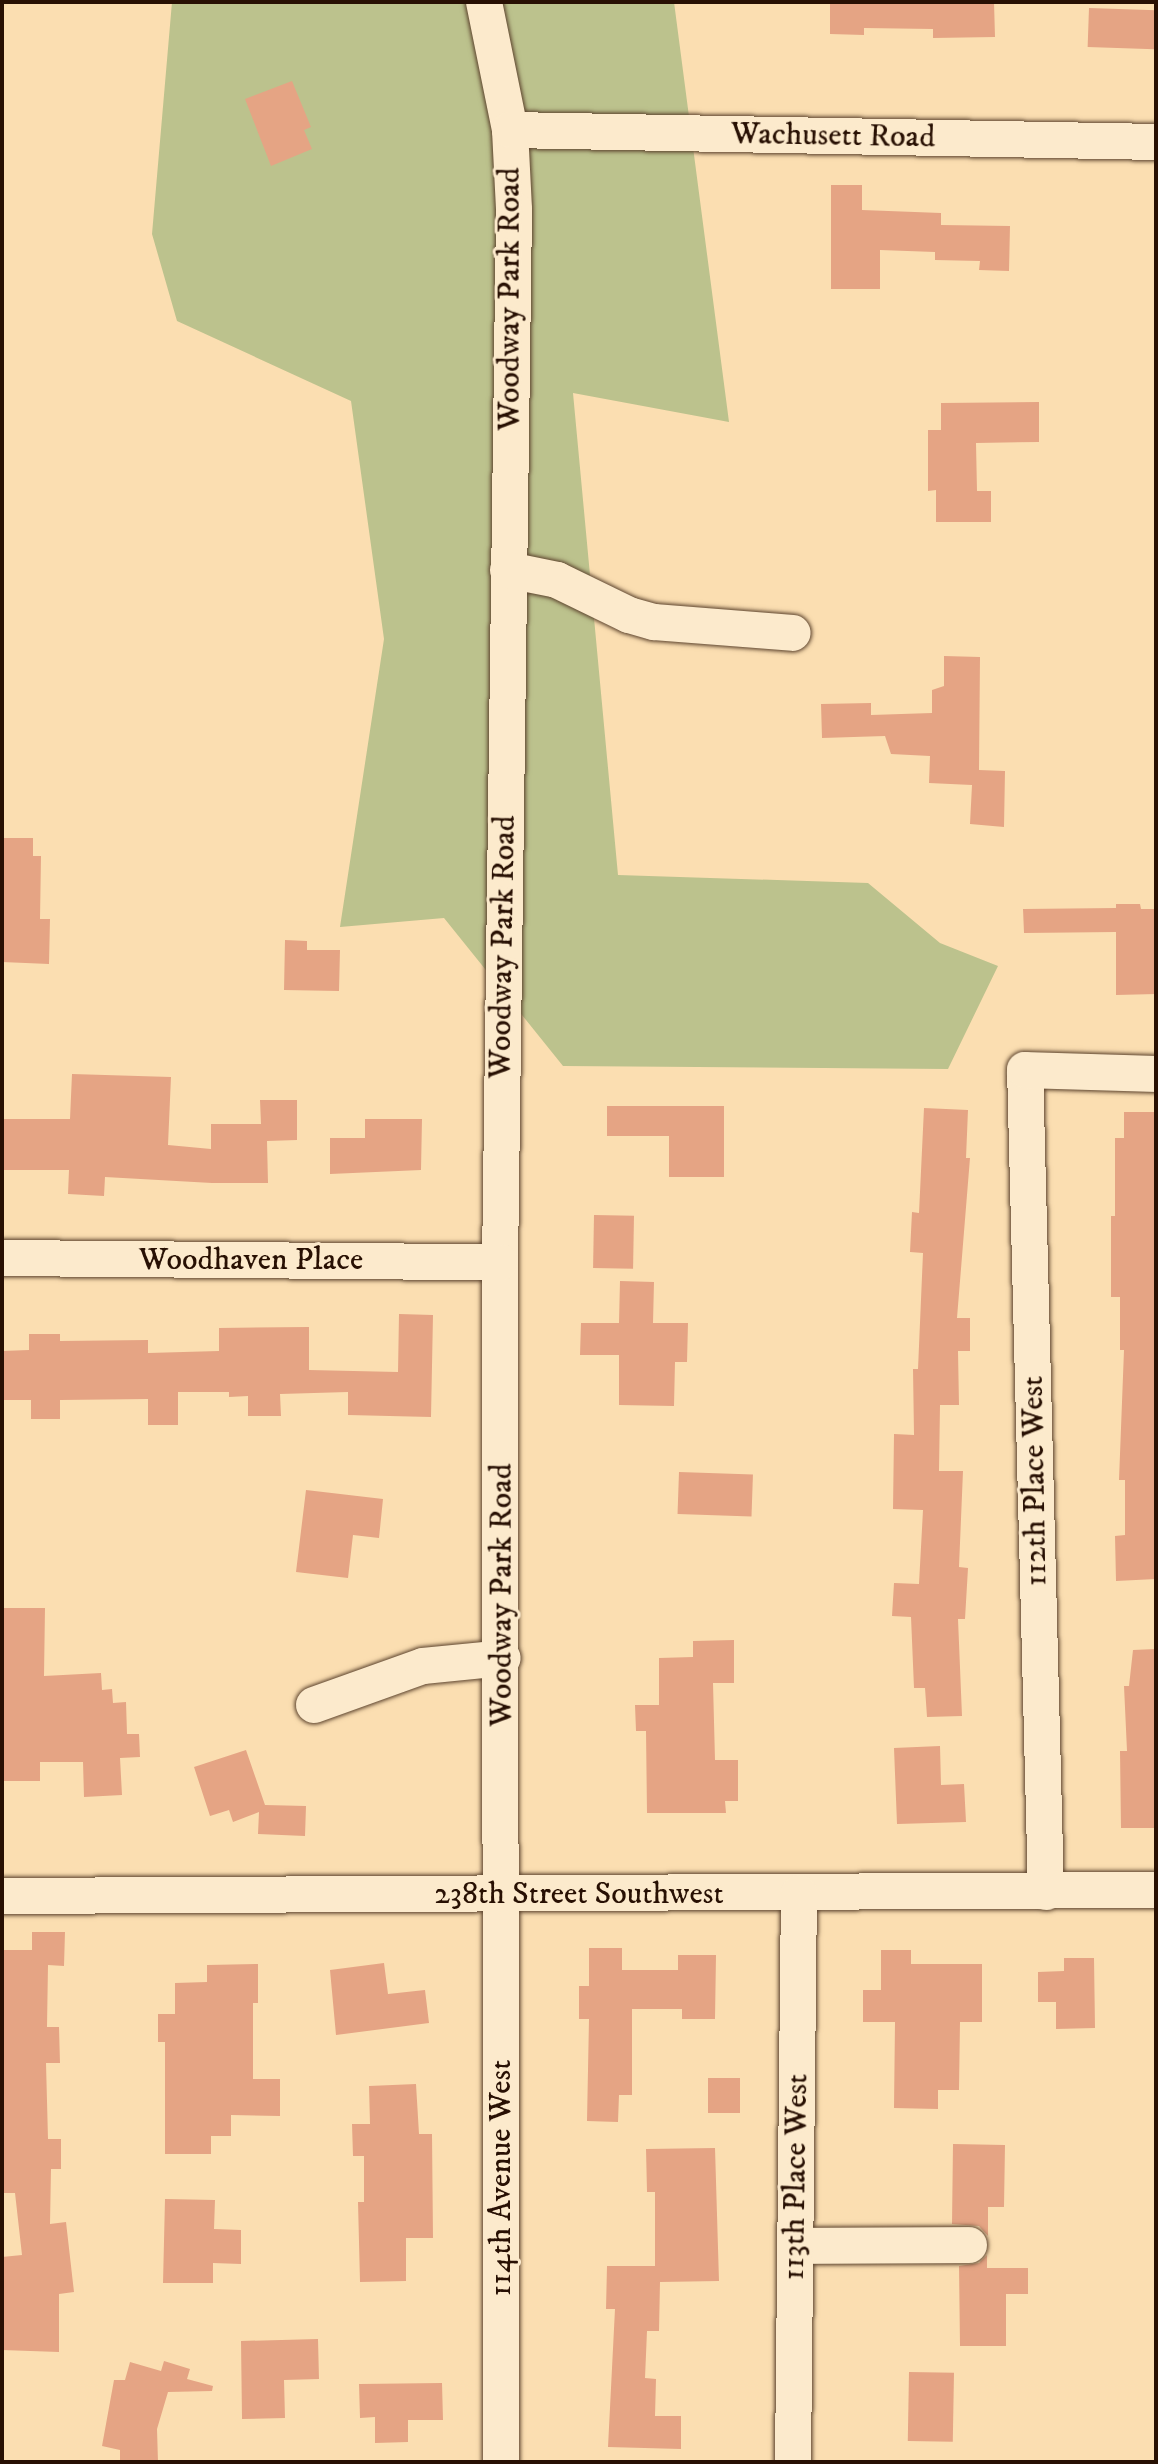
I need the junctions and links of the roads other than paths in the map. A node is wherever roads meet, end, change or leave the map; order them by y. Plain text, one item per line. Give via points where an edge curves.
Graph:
1 (484, 2) edge
2 (510, 130) junction
3 (1156, 142) edge
4 (508, 570) junction
5 (793, 633) dead end
6 (1156, 1074) edge
7 (2, 1258) edge
8 (500, 1262) junction
9 (503, 1658) junction
10 (314, 1705) dead end
11 (1156, 1890) edge
12 (1046, 1892) junction
13 (799, 1893) junction
14 (501, 1894) junction
15 (2, 1896) edge
16 (969, 2245) dead end
17 (795, 2246) junction
18 (501, 2462) edge
19 (793, 2462) edge

1 - 2 street, Woodway Park Road
2 - 3 street, Wachusett Road
2 - 4 street, Woodway Park Road via 514,210
4 - 5 street via 557,580 654,622
4 - 8 street, Woodway Park Road
6 - 12 street, 112th Place West via 1025,1070
7 - 8 street, Woodhaven Place
8 - 9 street, Woodway Park Road
9 - 10 street via 423,1666
9 - 14 street, Woodway Park Road
11 - 12 street, 238th Street Southwest
12 - 13 street, 238th Street Southwest
13 - 14 street, 238th Street Southwest
13 - 17 street, 113th Place West
14 - 15 street, 238th Street Southwest
14 - 18 street, 114th Avenue West
16 - 17 street
17 - 19 street, 113th Place West

